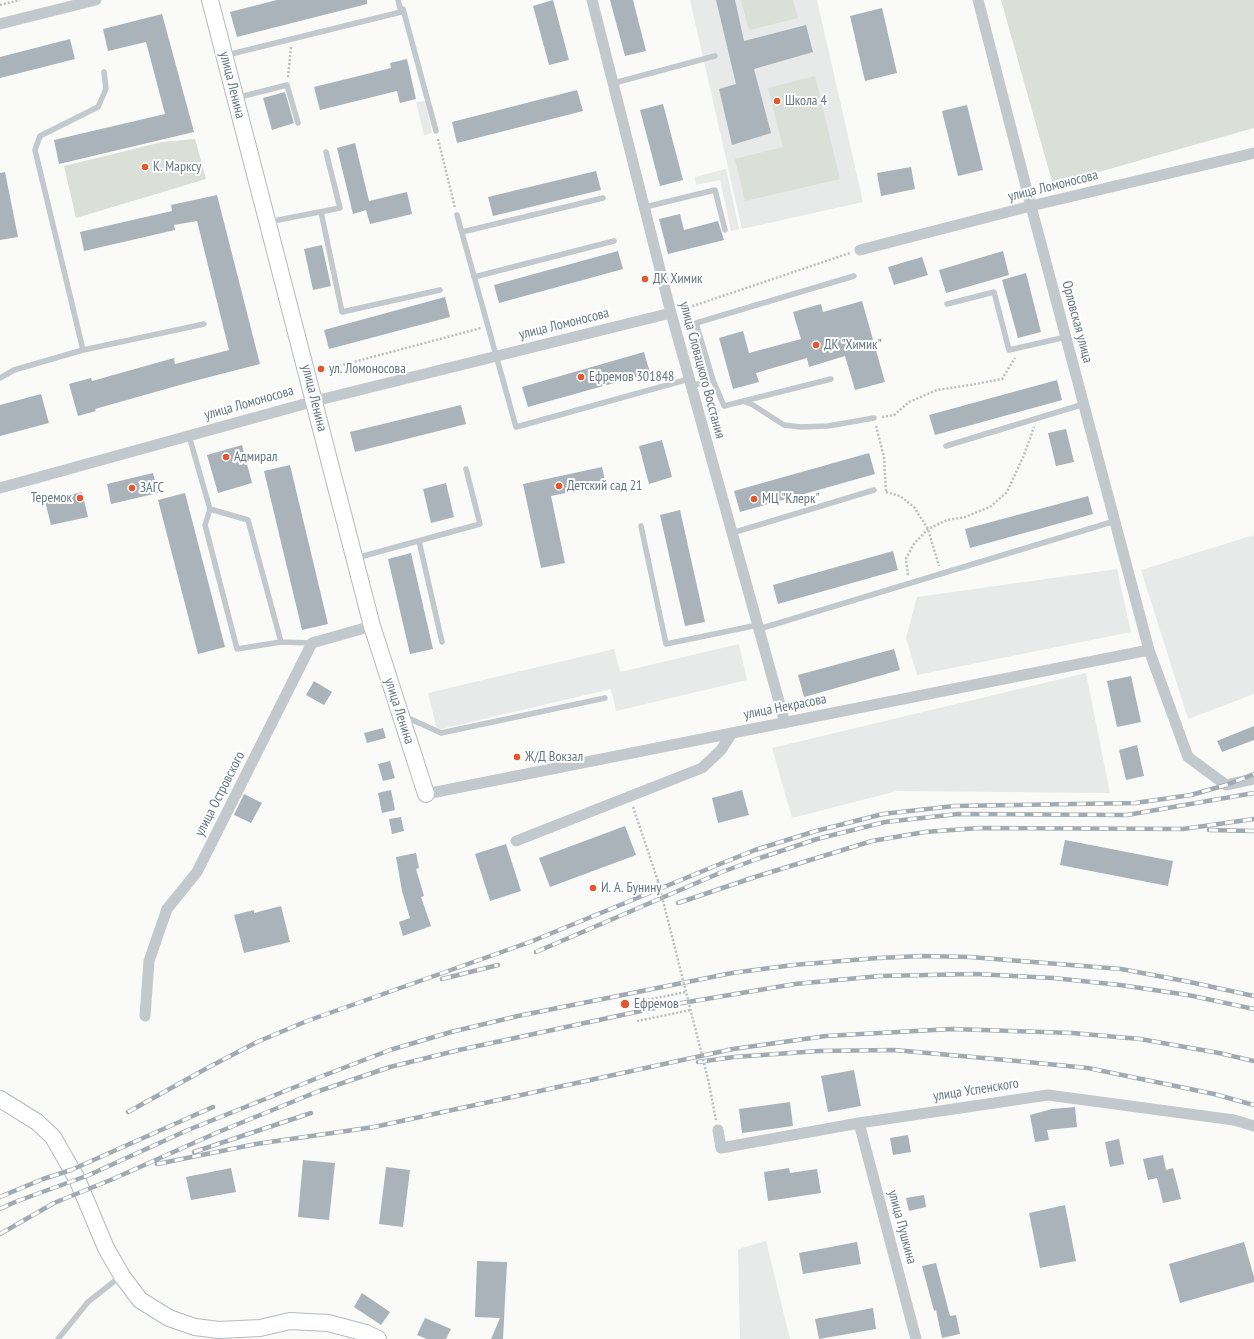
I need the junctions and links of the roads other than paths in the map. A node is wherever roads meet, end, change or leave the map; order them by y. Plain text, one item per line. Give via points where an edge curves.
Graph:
1 (96, 0) edge
2 (210, 0) edge
3 (398, 0) edge
4 (592, 0) edge
5 (978, 0) edge
6 (401, 12) junction
7 (0, 24) edge
8 (225, 55) junction
9 (716, 56) dead end
10 (104, 72) dead end
11 (614, 83) junction
12 (235, 98) junction
13 (298, 123) dead end
14 (436, 130) road end
15 (326, 152) dead end
16 (1254, 153) edge
17 (603, 198) dead end
18 (1031, 206) junction
19 (644, 207) junction
20 (321, 212) junction
21 (457, 215) road end
22 (268, 222) junction
23 (725, 230) dead end
24 (462, 232) junction
25 (614, 242) dead end
26 (860, 250) road end
27 (854, 276) dead end
28 (474, 277) junction
29 (440, 290) dead end
30 (947, 304) dead end
31 (671, 313) junction
32 (204, 324) dead end
33 (1066, 337) junction
34 (83, 350) junction
35 (496, 356) junction
36 (0, 378) edge
37 (830, 379) dead end
38 (714, 380) junction
39 (690, 382) junction
40 (315, 401) junction
41 (743, 401) junction
42 (1084, 404) junction
43 (874, 418) road end
44 (189, 436) junction
45 (946, 446) dead end
46 (466, 469) dead end
47 (0, 488) edge
48 (874, 490) road end
49 (210, 509) junction
50 (1115, 522) junction
51 (641, 526) dead end
52 (732, 533) junction
53 (419, 541) junction
54 (355, 558) junction
55 (372, 626) junction
56 (758, 627) junction
57 (281, 642) junction
58 (442, 642) dead end
59 (312, 643) junction
60 (1149, 650) junction
61 (605, 698) dead end
62 (400, 714) junction
63 (785, 722) junction
64 (732, 733) junction
65 (1254, 779) edge
66 (426, 794) joint
67 (516, 841) dead end
68 (145, 1016) dead end
69 (0, 1099) edge
70 (859, 1123) junction
71 (1254, 1126) edge
72 (718, 1130) road end
73 (122, 1276) junction
74 (58, 1339) edge
75 (378, 1339) edge
76 (916, 1339) edge

1 - 7 street
2 - 8 main road, улица Ленина
3 - 6 lane
4 - 11 street, улица Словацкого Восстания
5 - 18 street, Орловская улица
6 - 8 lane
6 - 14 lane via 403,9
8 - 12 main road, улица Ленина
9 - 11 lane
10 - 34 lane via 106,89 98,107 40,136 35,150
11 - 19 street, улица Словацкого Восстания
12 - 13 lane via 287,85
12 - 22 main road, улица Ленина
15 - 20 lane via 340,208
16 - 18 street, улица Ломоносова
17 - 24 lane
18 - 26 street, улица Ломоносова
18 - 33 street, Орловская улица
19 - 23 lane via 715,190
19 - 31 street, улица Словацкого Восстания
20 - 22 lane
20 - 29 lane via 342,312
21 - 24 lane
22 - 40 main road, улица Ленина
24 - 28 lane
25 - 28 lane
27 - 38 lane via 696,323
28 - 35 lane
30 - 33 lane via 994,292 1009,350
31 - 35 street, улица Ломоносова
31 - 39 street, улица Словацкого Восстания
32 - 34 lane
33 - 42 street, Орловская улица
34 - 36 lane via 14,370
35 - 39 lane via 516,427
35 - 40 street, улица Ломоносова
37 - 41 lane
38 - 39 lane
38 - 41 lane via 724,406
39 - 52 street, улица Словацкого Восстания
40 - 44 street, улица Ломоносова
40 - 54 main road, улица Ленина
41 - 43 lane via 784,424 801,427 828,426
42 - 45 lane
42 - 50 street, Орловская улица
44 - 47 street, улица Ломоносова
44 - 49 lane
46 - 53 lane via 480,524
48 - 52 lane
49 - 57 lane via 248,520
49 - 57 lane via 205,525 237,649
50 - 56 lane
50 - 60 street, Орловская улица
51 - 56 lane via 666,644
52 - 56 street, улица Словацкого Восстания
53 - 54 lane
53 - 58 lane
54 - 55 main road, улица Ленина
55 - 59 street
55 - 62 main road, улица Ленина
56 - 63 street, улица Словацкого Восстания
57 - 59 lane
59 - 68 street, улица Островского via 197,872 167,909 149,961
60 - 63 street, улица Некрасова
60 - 65 street, Орловская улица via 1188,757 1226,785
61 - 62 lane via 440,733
62 - 66 main road, улица Ленина
63 - 64 street, улица Некрасова
64 - 66 street, улица Некрасова
64 - 67 street via 721,750 702,768
69 - 73 main road via 37,1122 53,1137 82,1190 106,1248
70 - 71 street, улица Успенского via 1048,1095 1234,1120
70 - 72 street, улица Успенского via 722,1148
70 - 76 street, улица Пушкина
73 - 74 lane via 88,1302
73 - 75 main road via 140,1300 169,1318 195,1327 219,1330 260,1328 290,1320 328,1323 366,1333

